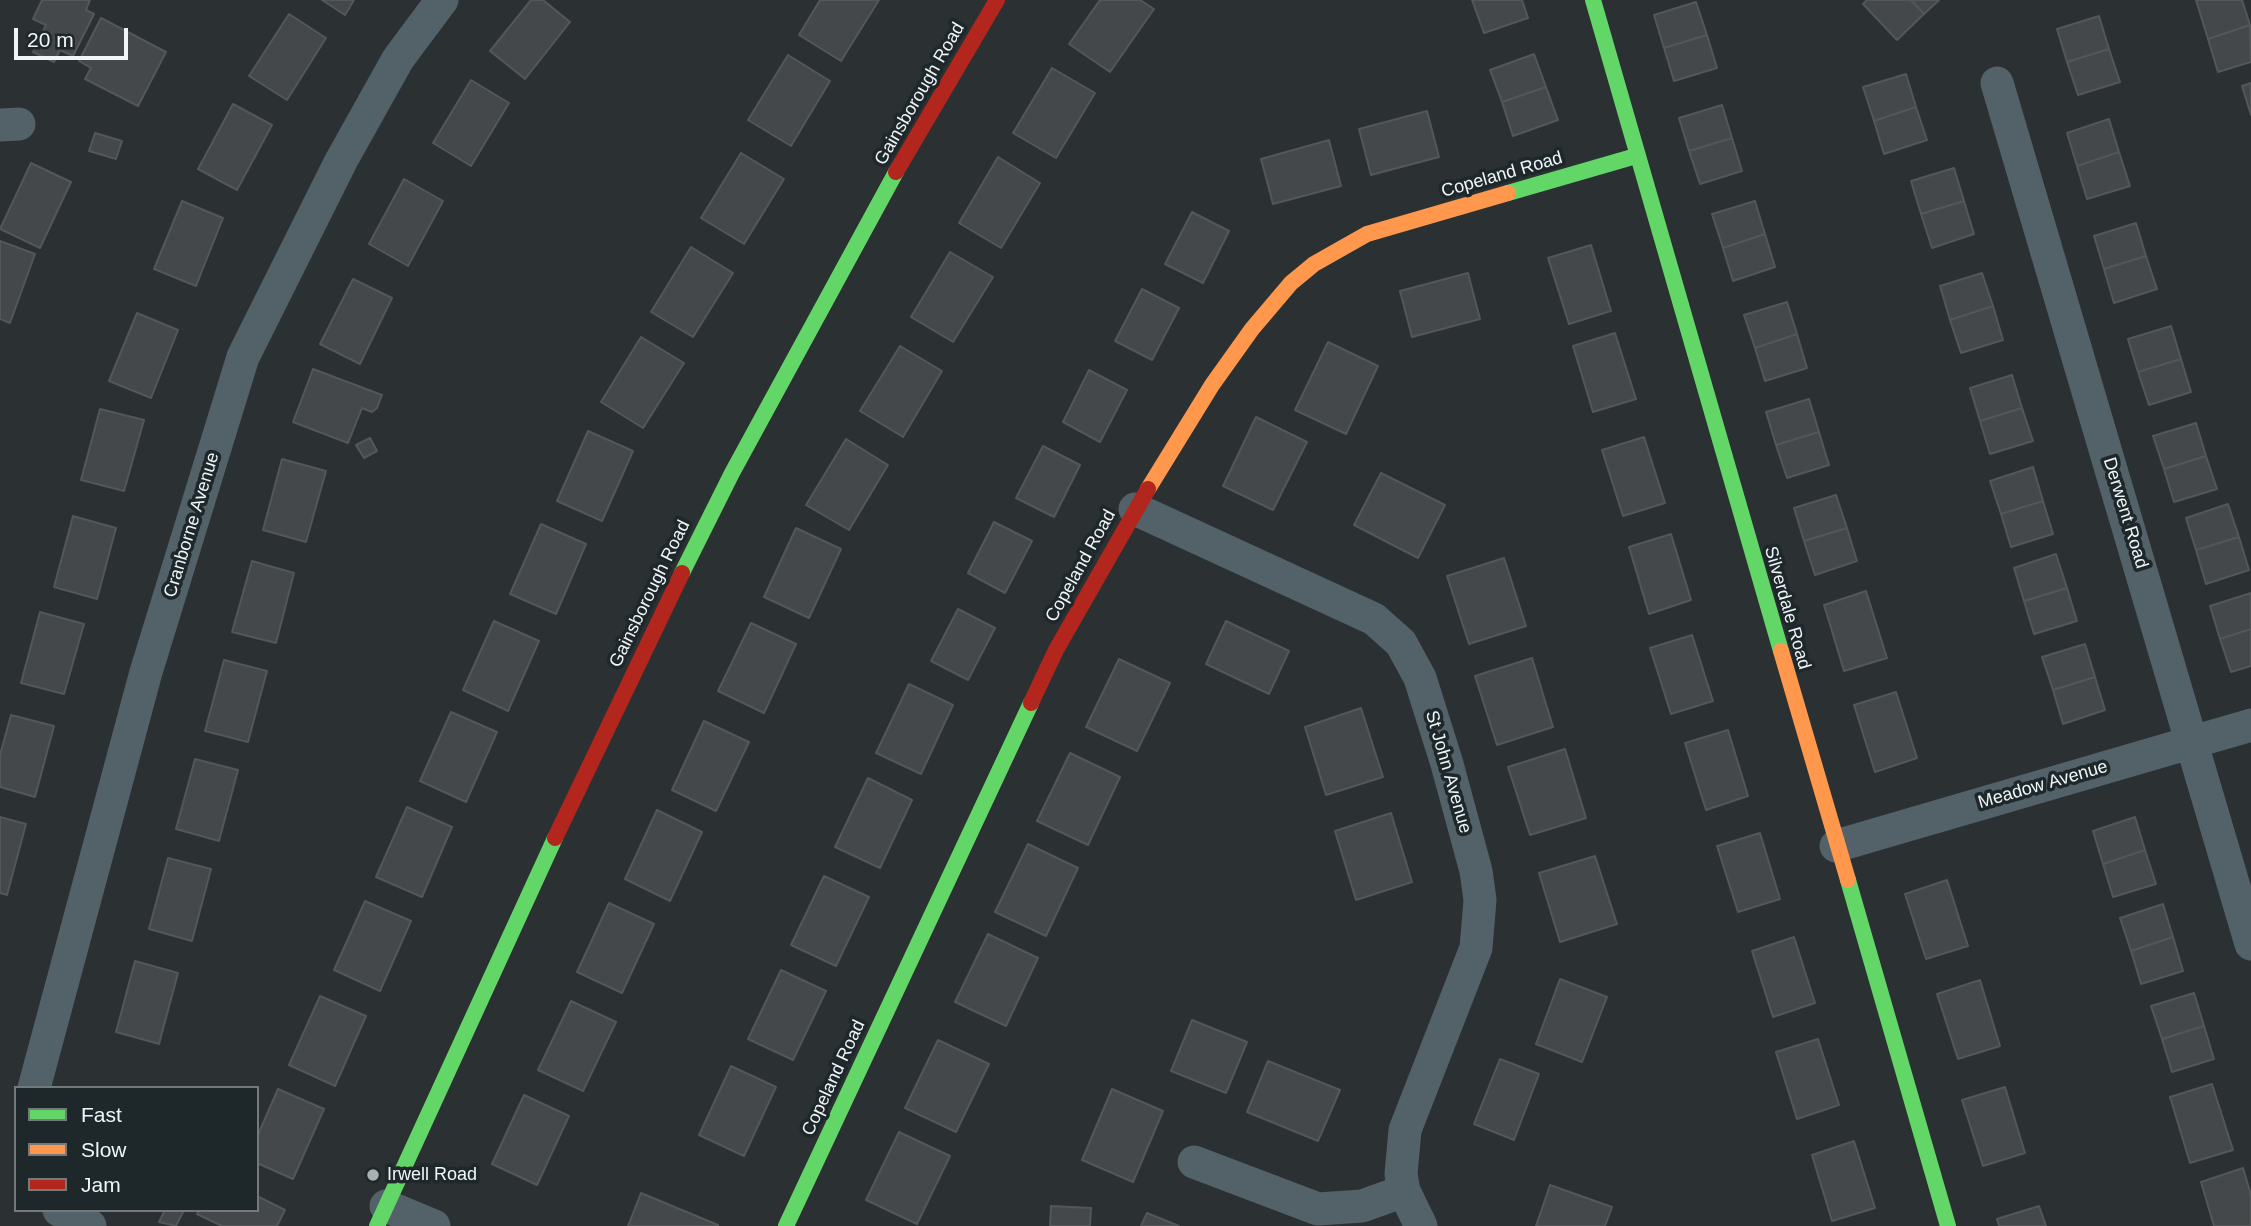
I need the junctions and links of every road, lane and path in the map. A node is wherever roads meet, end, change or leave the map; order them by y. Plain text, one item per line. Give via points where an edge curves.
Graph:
1 (442, 0) edge
2 (997, 0) edge
3 (1593, 0) edge
4 (1997, 83) dead end
5 (1636, 156) junction
6 (1135, 509) junction
7 (2251, 725) edge
8 (2193, 741) junction
9 (1836, 846) junction
10 (2251, 944) edge
11 (35, 1086) edge
12 (1194, 1162) dead end
13 (1404, 1191) junction
14 (63, 1212) edge
15 (382, 1216) edge
16 (90, 1226) edge
17 (434, 1226) edge
18 (786, 1226) edge
19 (1421, 1226) edge
20 (1948, 1226) edge

1 - 11 street, Cranborne Avenue via 398,59 341,161 243,357 146,672
2 - 15 street, Gainsborough Road via 865,225 732,473 604,732
3 - 5 street, Silverdale Road
4 - 8 street, Derwent Road
5 - 6 street, Copeland Road via 1367,234 1314,264 1291,283 1252,329
5 - 9 street, Silverdale Road
6 - 13 street, St John Avenue via 1374,619 1401,643 1420,678 1476,871 1479,925 1468,972 1409,1118 1402,1152
6 - 18 street, Copeland Road via 1056,650
7 - 8 street, Meadow Avenue
8 - 9 street, Meadow Avenue
8 - 10 street, Derwent Road
9 - 20 street, Silverdale Road
12 - 13 street via 1235,1163 1318,1209 1362,1206
13 - 19 street, St John Avenue
14 - 16 street
15 - 17 street

